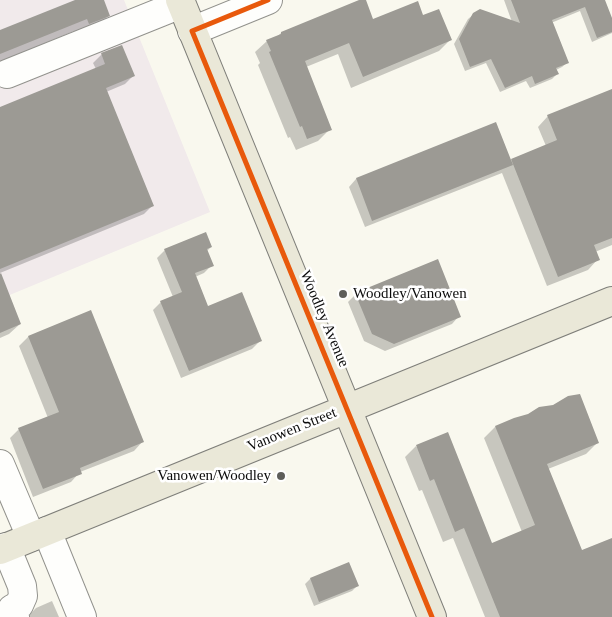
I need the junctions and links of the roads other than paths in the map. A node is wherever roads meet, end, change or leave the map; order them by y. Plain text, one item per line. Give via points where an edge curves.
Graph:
1 (268, 0) edge
2 (180, 2) edge
3 (192, 31) junction
4 (7, 74) dead end
5 (612, 301) edge
6 (347, 408) junction
7 (0, 464) edge
8 (39, 534) junction
9 (3, 549) edge
10 (9, 612) edge
11 (82, 617) edge
12 (432, 617) edge

1 - 3 street
2 - 3 main road, Woodley Avenue
2 - 4 street
3 - 6 main road, Woodley Avenue
5 - 6 main road, Vanowen Street
6 - 8 main road, Vanowen Street
6 - 12 main road, Woodley Avenue
7 - 8 street
8 - 9 main road, Vanowen Street
8 - 11 street
9 - 10 street via 22,586 23,596 19,605

